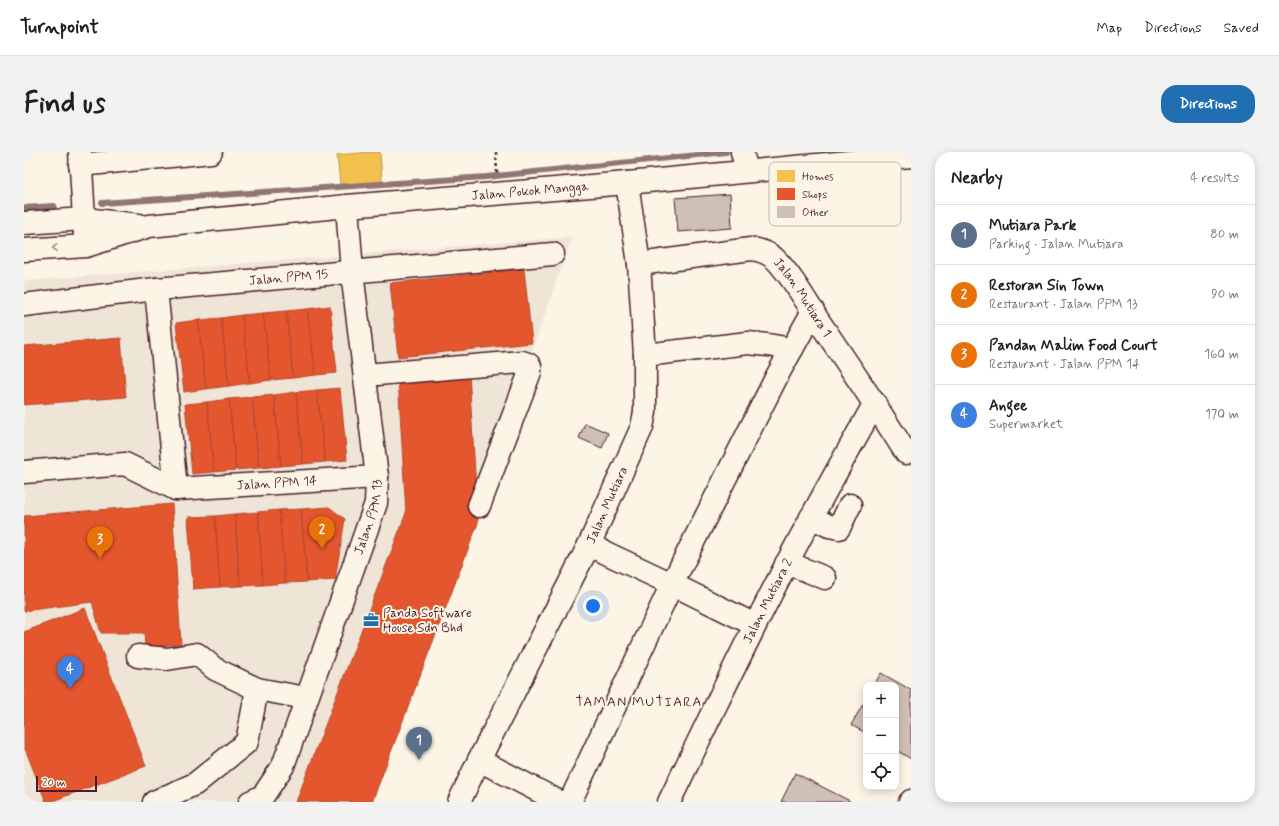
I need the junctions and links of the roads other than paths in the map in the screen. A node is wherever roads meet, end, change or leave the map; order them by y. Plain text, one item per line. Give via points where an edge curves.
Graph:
1 (211, 152) edge
2 (911, 156) edge
3 (80, 158) edge
4 (744, 159) edge
5 (628, 183) junction
6 (346, 206) junction
7 (84, 219) junction
8 (24, 224) edge
9 (149, 226) junction
10 (86, 246) junction
11 (24, 250) edge
12 (553, 254) dead end
13 (639, 264) junction
14 (352, 272) junction
15 (156, 289) junction
16 (24, 305) edge
17 (813, 311) junction
18 (792, 349) junction
19 (645, 355) junction
20 (365, 375) junction
21 (875, 403) junction
22 (906, 453) dead end
23 (24, 472) edge
24 (378, 477) junction
25 (176, 489) junction
26 (850, 505) dead end
27 (479, 506) dead end
28 (811, 517) junction
29 (589, 545) junction
30 (786, 564) junction
31 (825, 578) dead end
32 (672, 584) junction
33 (755, 626) junction
34 (138, 656) dead end
35 (257, 689) junction
36 (306, 698) junction
37 (479, 760) junction
38 (154, 802) edge
39 (250, 802) edge
40 (459, 802) edge
41 (560, 802) edge
42 (570, 802) edge
43 (669, 802) edge

1 - 3 street
2 - 4 street, Jalan Pokok Mangga
3 - 7 street
4 - 5 street, Jalan Pokok Mangga
5 - 6 street, Jalan Pokok Mangga
5 - 13 street, Jalan Mutiara
6 - 9 street, Jalan Pokok Mangga
6 - 14 street, Jalan PPM 13
7 - 8 street, Jalan Pokok Mangga
7 - 9 street, Jalan Pokok Mangga
7 - 10 street
9 - 10 street, Jalan Pokok Mangga
10 -> 11 street, Jalan Pokok Mangga
12 - 14 street, Jalan PPM 15
13 - 17 street, Jalan Mutiara 1 via 751,249 762,251 782,266
13 - 19 street, Jalan Mutiara
14 - 15 street, Jalan PPM 15
14 - 20 street, Jalan PPM 13
15 - 16 street, Jalan PPM 15
15 - 25 street
17 - 18 street
17 - 21 street, Jalan Mutiara 1
18 - 19 street via 748,343
18 - 32 street
19 - 29 street, Jalan Mutiara via 645,412 642,427
20 - 24 street, Jalan PPM 13
20 - 27 street via 522,362 528,364 530,372
21 - 22 street, Jalan Mutiara 1
21 - 28 street, Jalan Mutiara 2
23 - 25 street via 125,464
24 - 25 street, Jalan PPM 14
24 - 36 street, Jalan PPM 13 via 376,503
26 - 28 street via 839,528
28 - 30 street, Jalan Mutiara 2
29 - 32 street
29 - 37 street, Jalan Mutiara
30 - 31 street
30 - 33 street, Jalan Mutiara 2
32 - 33 street
32 - 42 street
33 - 43 street, Jalan Mutiara 2
34 - 35 street via 167,659 197,654 215,669
35 - 36 street
35 - 38 street via 247,742 195,784
36 - 39 street, Jalan PPM 13 via 283,766 263,796
37 - 40 street, Jalan Mutiara
37 - 41 street

